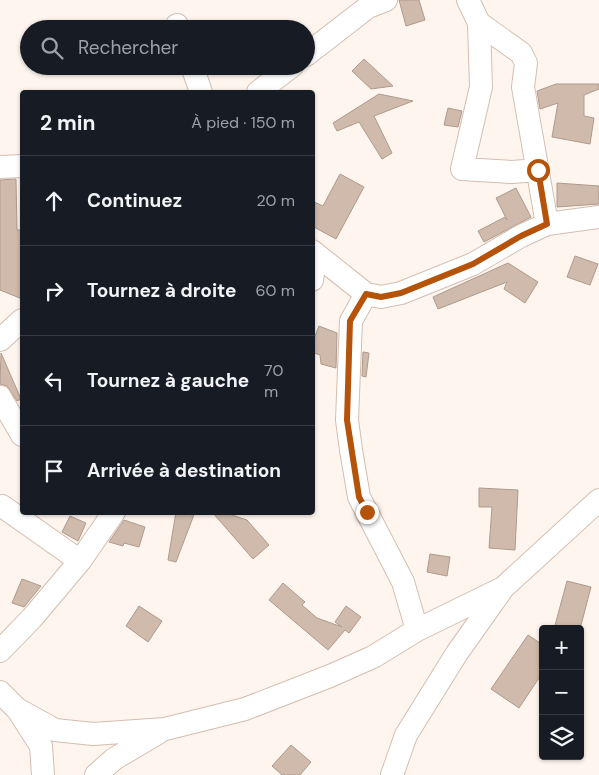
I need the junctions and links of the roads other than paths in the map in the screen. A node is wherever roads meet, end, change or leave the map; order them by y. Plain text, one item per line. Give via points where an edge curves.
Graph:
1 (386, 0) edge
2 (468, 0) edge
3 (478, 23) junction
4 (315, 48) edge
5 (195, 75) edge
6 (280, 75) edge
7 (200, 90) edge
8 (261, 90) edge
9 (0, 166) edge
10 (20, 166) edge
11 (538, 170) junction
12 (599, 217) edge
13 (547, 224) junction
14 (315, 254) edge
15 (366, 294) junction
16 (20, 325) edge
17 (0, 340) edge
18 (0, 397) edge
19 (20, 432) edge
20 (599, 500) edge
21 (2, 506) dead end
22 (108, 515) edge
23 (80, 561) junction
24 (504, 588) junction
25 (417, 630) junction
26 (0, 651) edge
27 (0, 692) edge
28 (17, 709) junction
29 (165, 729) junction
30 (43, 775) edge
31 (96, 775) edge
32 (392, 775) edge

1 - 4 street via 368,7
2 - 3 street
3 - 11 street via 521,53 526,63 524,87
3 - 11 street via 481,87 462,170
5 - 7 street
6 - 8 street
9 - 10 street
11 - 13 street
12 - 13 street
13 - 15 street via 473,264 401,293 381,297
14 - 15 street
15 - 25 street via 350,321 347,420 351,450 359,497 403,582
16 - 17 street
18 - 19 street
20 - 24 street
21 - 23 street
22 - 23 street
23 - 26 street
24 - 25 street
24 - 32 street via 457,653 406,735
25 - 29 street via 373,657 330,676 245,709
27 - 28 street
28 - 29 street via 56,730 93,734
28 - 30 street via 41,746
29 - 31 street via 114,759

